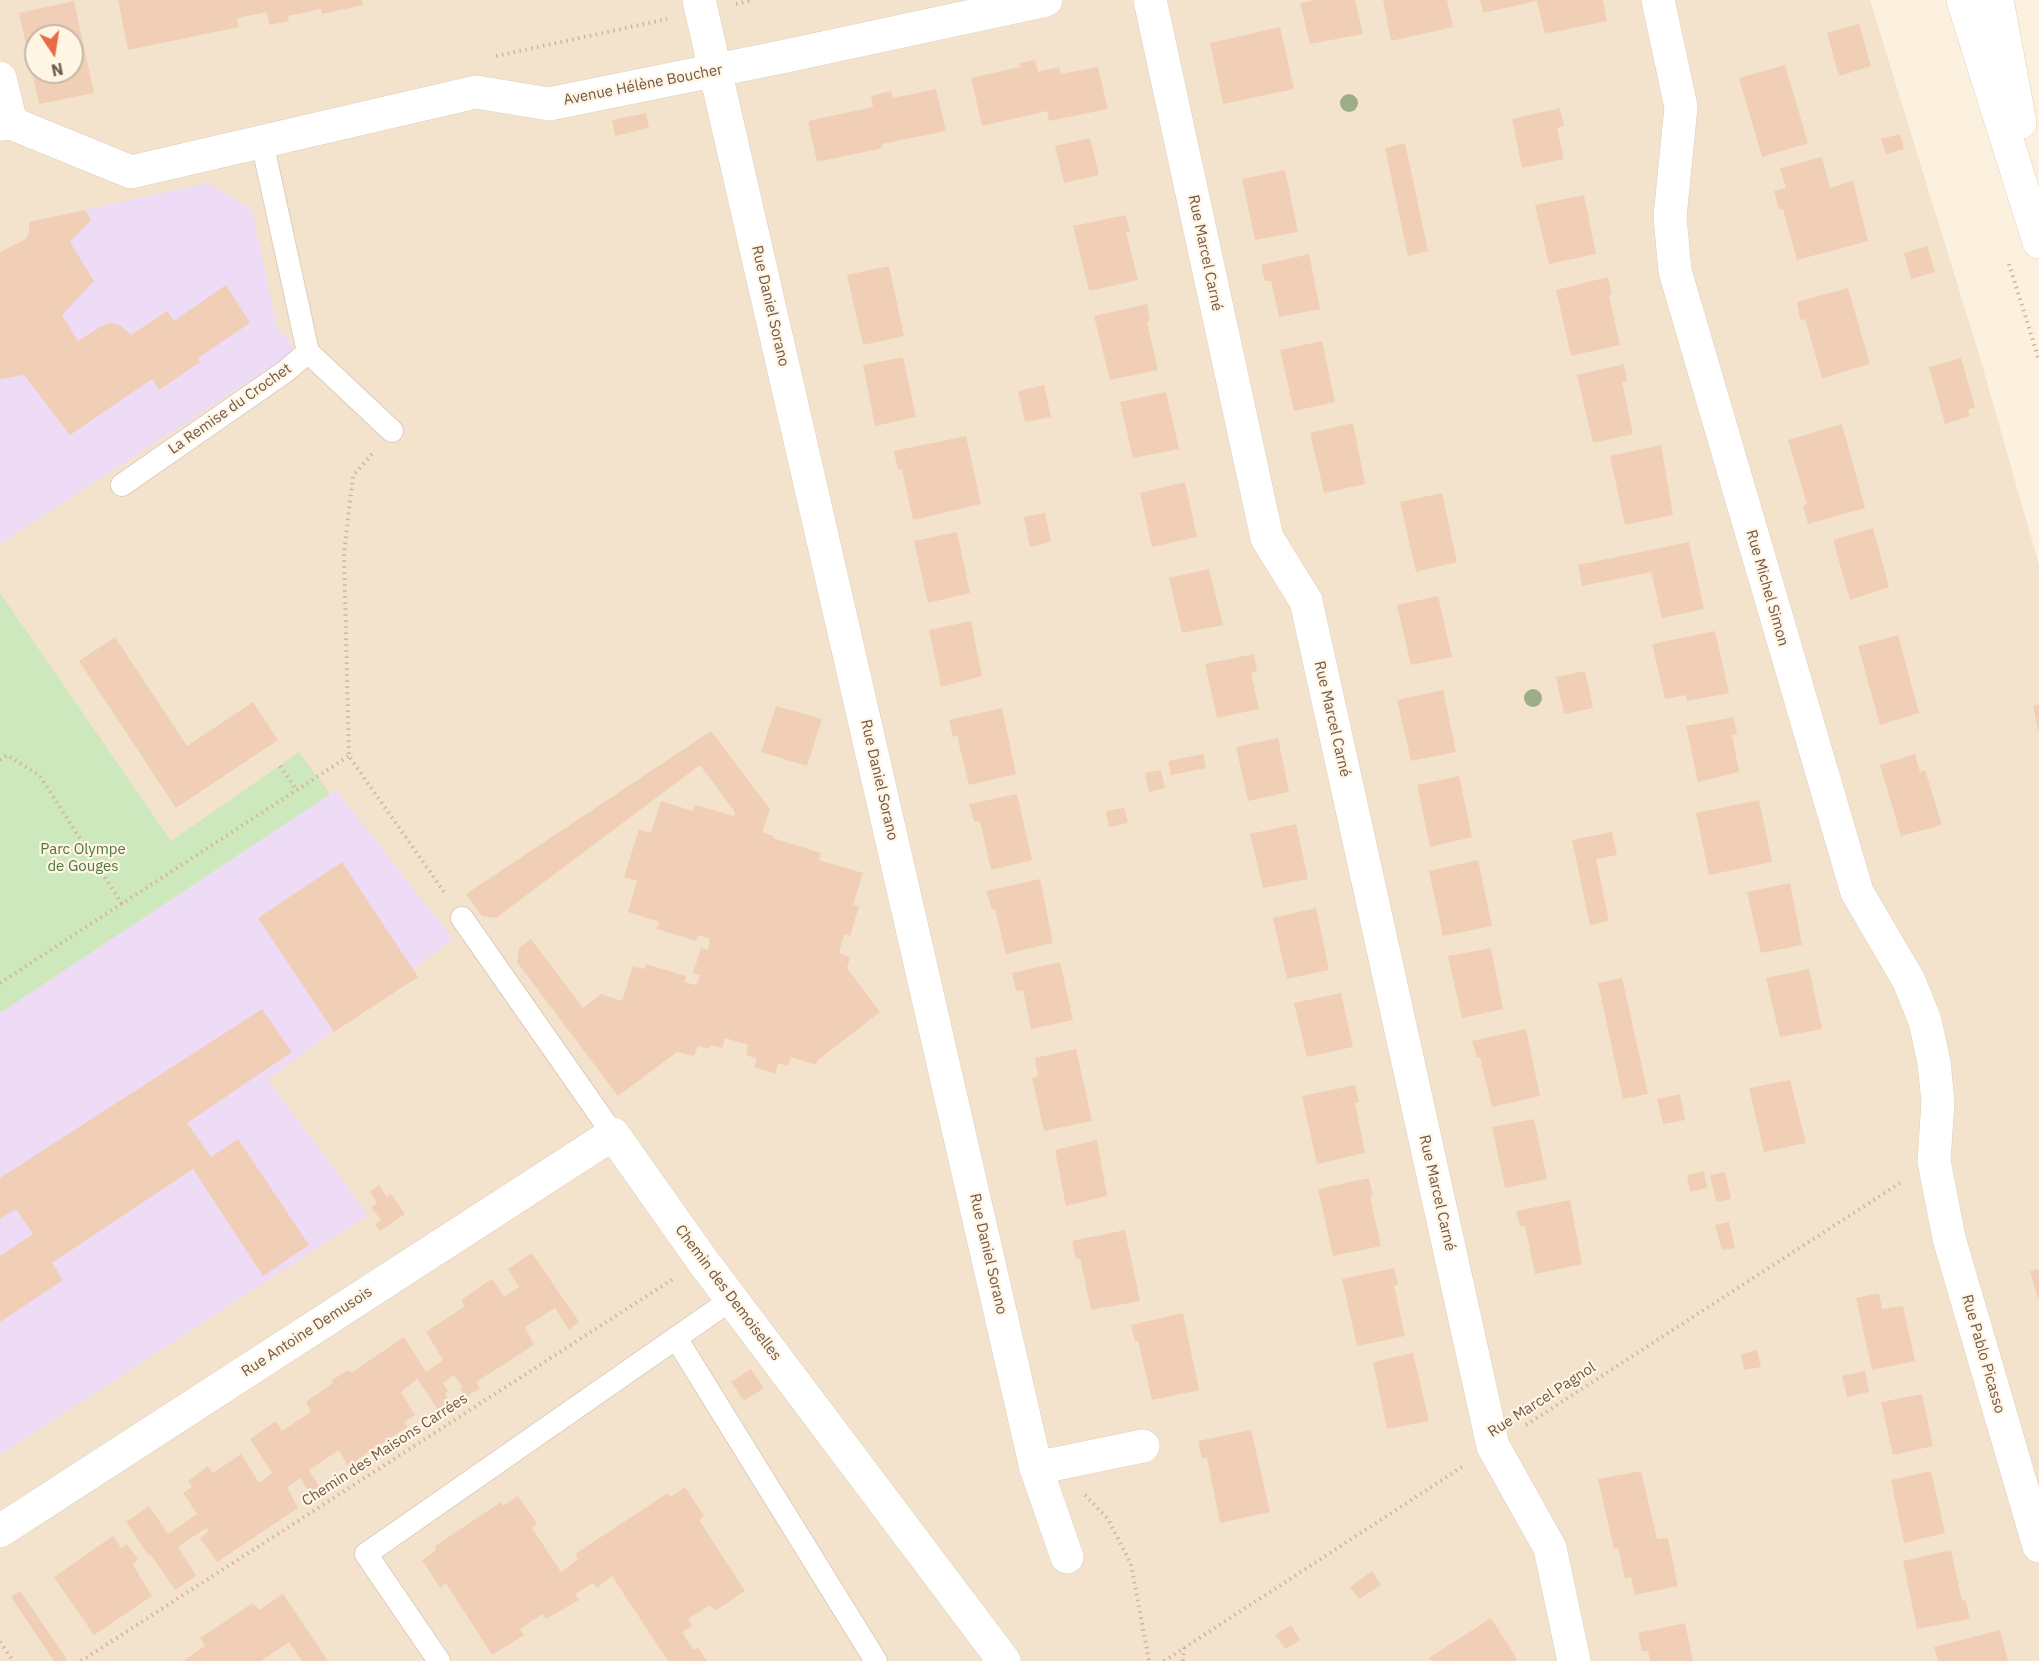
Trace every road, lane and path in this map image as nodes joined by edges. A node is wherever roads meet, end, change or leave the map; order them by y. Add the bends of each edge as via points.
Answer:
1 (699, 0) edge
2 (1046, 0) edge
3 (1150, 0) edge
4 (1658, 0) edge
5 (1963, 0) edge
6 (1997, 0) edge
7 (716, 70) junction
8 (0, 78) edge
9 (5, 123) edge
10 (262, 142) junction
11 (2039, 225) edge
12 (2039, 242) edge
13 (308, 352) junction
14 (392, 431) joint
15 (122, 485) dead end
16 (349, 756) junction
17 (0, 760) edge
18 (280, 766) dead end
19 (296, 789) junction
20 (122, 904) junction
21 (462, 918) joint
22 (0, 983) edge
23 (613, 1134) junction
24 (1934, 1161) junction
25 (702, 1260) junction
26 (732, 1299) junction
27 (676, 1338) junction
28 (1143, 1446) dead end
29 (1493, 1446) junction
30 (1069, 1461) junction
31 (1036, 1468) junction
32 (0, 1531) edge
33 (2039, 1546) edge
34 (1067, 1557) dead end
35 (0, 1642) edge
36 (1184, 1648) junction
37 (13, 1661) edge
38 (81, 1661) edge
39 (439, 1661) edge
40 (876, 1661) edge
41 (1004, 1661) edge
42 (1149, 1661) edge
43 (1164, 1661) edge
44 (1183, 1661) edge
45 (1574, 1661) edge

1 - 7 street, Rue Daniel Sorano
2 - 7 street, Avenue Hélène Boucher
3 - 29 street, Rue Marcel Carné via 1267,538 1306,601
4 - 24 street, Rue Michel Simon via 1681,107 1670,217 1675,271 1857,892 1909,981 1925,1021 1938,1102
5 - 12 street
6 - 11 street
7 - 10 street, Avenue Hélène Boucher via 549,104 476,92
7 - 31 street, Rue Daniel Sorano
8 - 9 street
9 - 10 street, Avenue Hélène Boucher via 131,172
10 - 13 lane
13 - 14 lane
13 - 15 lane, La Remise du Crochet
14 - 16 path via 353,476 344,554
16 - 19 path
16 - 21 path
17 - 20 path via 7,755 40,776
18 - 19 path
19 - 20 path
20 - 22 path
21 - 23 lane, Chemin des Demoiselles
23 - 25 street, Chemin des Demoiselles
23 - 32 street, Rue Antoine Demusois
24 - 29 path, Rue Marcel Pagnol
24 - 33 street, Rue Pablo Picasso via 1949,1238
25 - 26 street, Chemin des Demoiselles
25 - 38 path, Chemin des Maisons Carrées
26 - 27 lane
26 - 41 street, Chemin des Demoiselles
27 - 39 lane via 366,1554
27 - 40 lane
28 - 30 street
29 - 36 path, Rue Marcel Pagnol
29 - 45 street via 1550,1548
30 - 31 street
30 - 42 path via 1074,1482 1108,1519 1131,1564
31 - 34 street, Rue Daniel Sorano
35 - 37 path
36 - 43 path, Rue Marcel Pagnol
36 - 44 path

